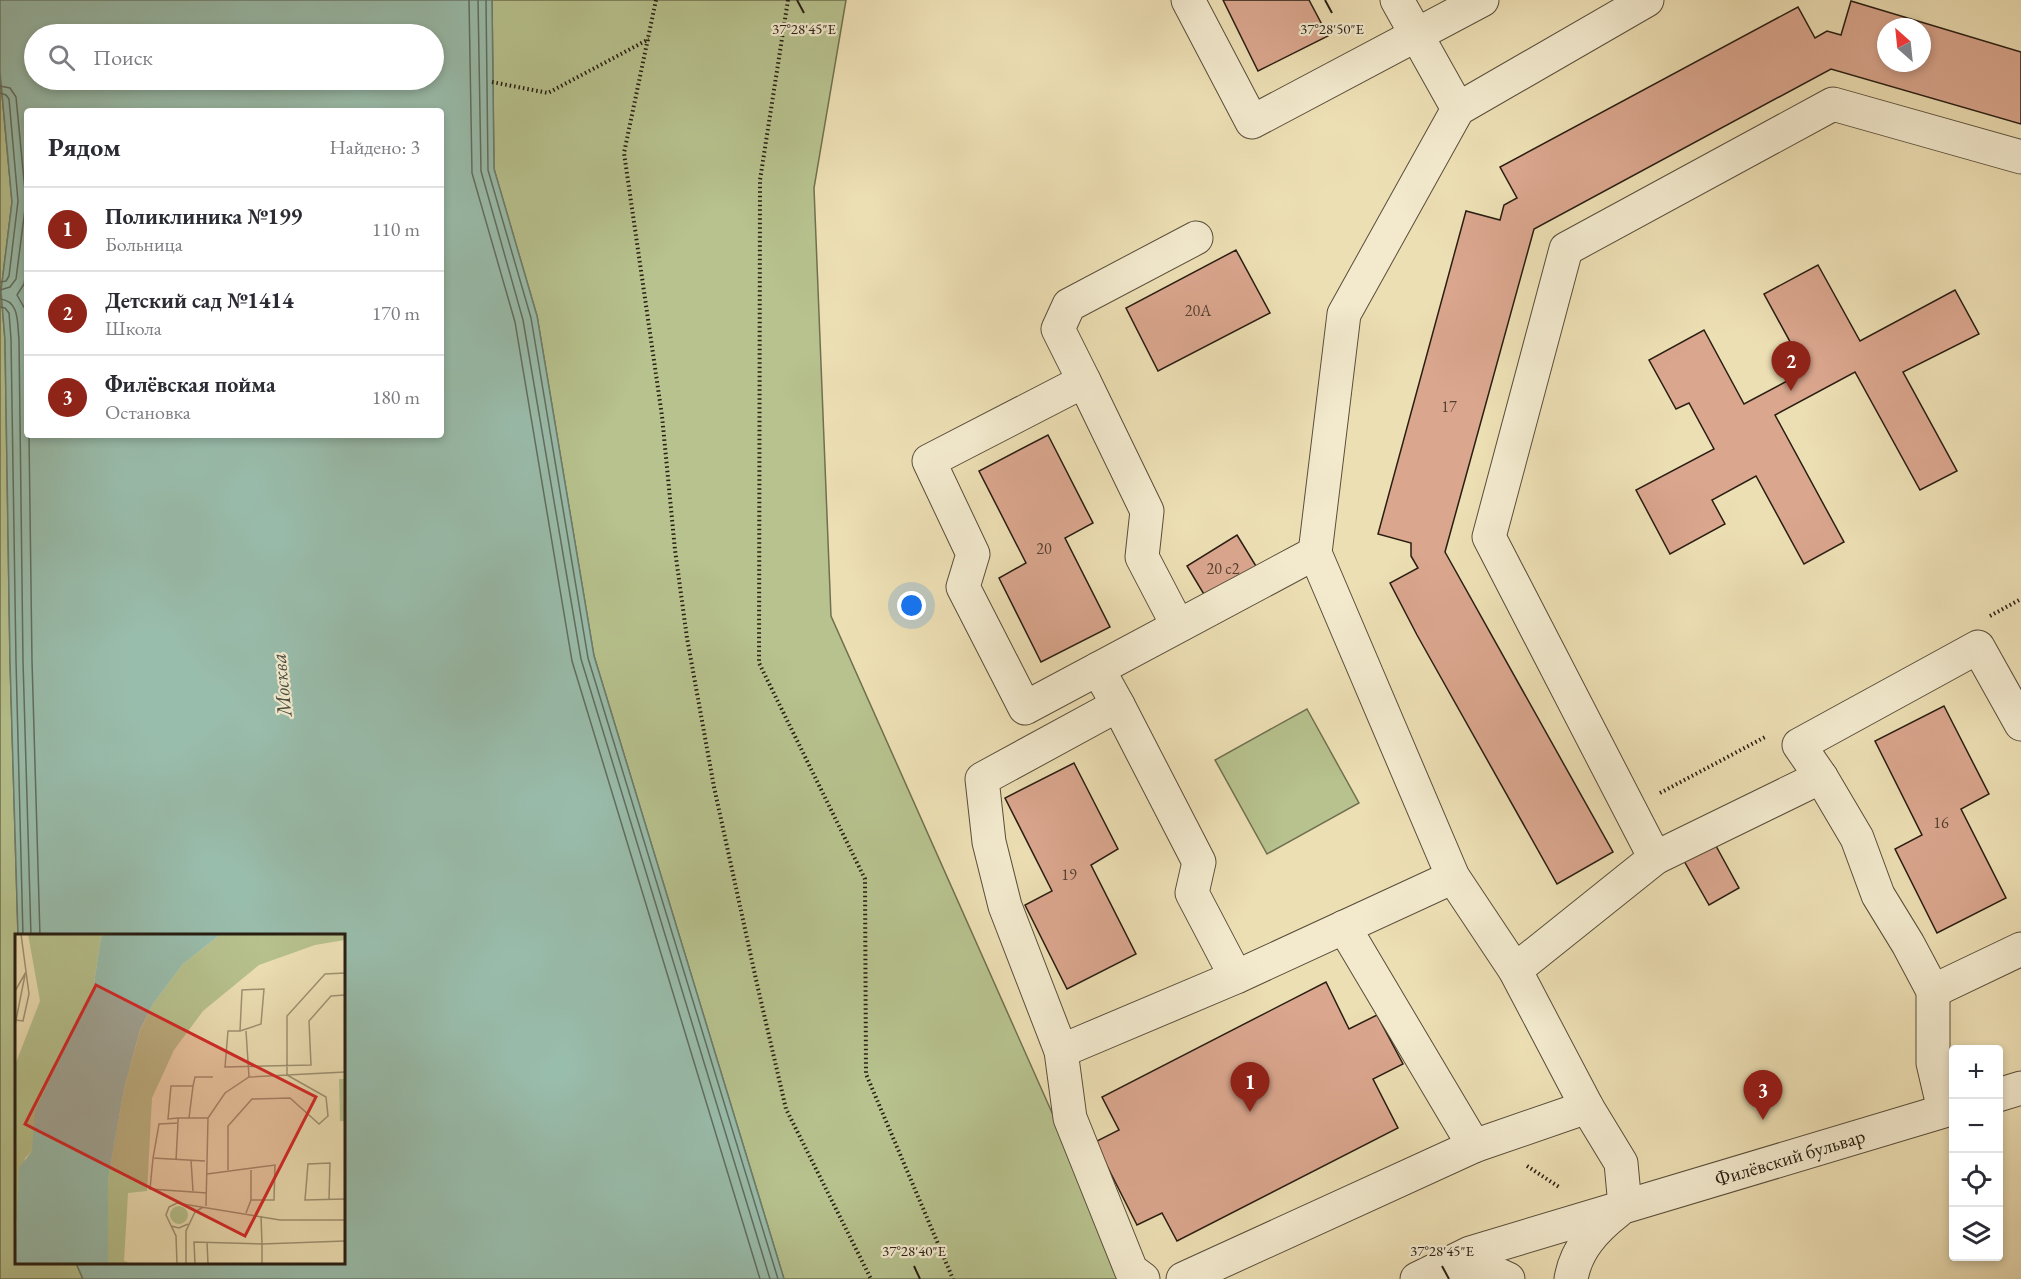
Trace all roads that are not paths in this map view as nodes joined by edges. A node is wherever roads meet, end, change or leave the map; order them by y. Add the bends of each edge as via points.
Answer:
1 (1188, 0) edge
2 (1397, 0) edge
3 (1482, 0) edge
4 (1647, 0) edge
5 (1417, 35) junction
6 (1458, 109) junction
7 (2021, 157) edge
8 (1196, 238) dead end
9 (1084, 381) junction
10 (1315, 554) junction
11 (1178, 626) junction
12 (1098, 669) junction
13 (1118, 705) junction
14 (2021, 724) edge
15 (1821, 777) junction
16 (1656, 858) junction
17 (1453, 877) junction
18 (1344, 927) junction
19 (2021, 949) edge
20 (1515, 970) junction
21 (1236, 977) junction
22 (1933, 992) junction
23 (1061, 1051) junction
24 (2021, 1088) edge
25 (2003, 1093) edge
26 (1587, 1107) junction
27 (1949, 1109) edge
28 (1474, 1146) junction
29 (1625, 1206) junction
30 (1422, 1277) edge
31 (1143, 1279) edge
32 (1183, 1279) edge
33 (1508, 1279) edge
34 (1571, 1279) edge

1 - 5 street via 1252,122
2 - 5 street
3 - 5 street
4 - 6 street
5 - 6 street
6 - 10 street via 1344,314
7 - 16 street via 1833,104 1566,249 1489,537
8 - 9 street via 1069,305 1058,328
9 - 11 street via 1147,511 1142,557
9 - 12 street via 929,461 973,554 963,587 1025,708
10 - 11 street
10 - 17 street
11 - 12 street
12 - 13 street
13 - 21 street via 1199,862 1192,893
13 - 23 street via 982,779 989,842 1005,906
14 - 15 street via 1978,647 1799,745
15 - 16 street
15 - 22 street via 1857,838 1878,895
16 - 20 street
17 - 18 street
17 - 20 street
18 - 21 street
18 - 28 street
19 - 22 street
20 - 26 street
21 - 23 street
22 - 27 street via 1934,1063
23 - 31 street via 1070,1118 1131,1270
24 - 25 street
26 - 28 street
26 - 29 street via 1621,1163
27 - 29 street, Филёвский бульвар
28 - 32 street
29 - 30 street, Филёвский бульвар via 1470,1253
29 - 34 street, Филёвский бульвар via 1589,1237
30 - 33 street, Филёвский бульвар via 1453,1268 1480,1269

